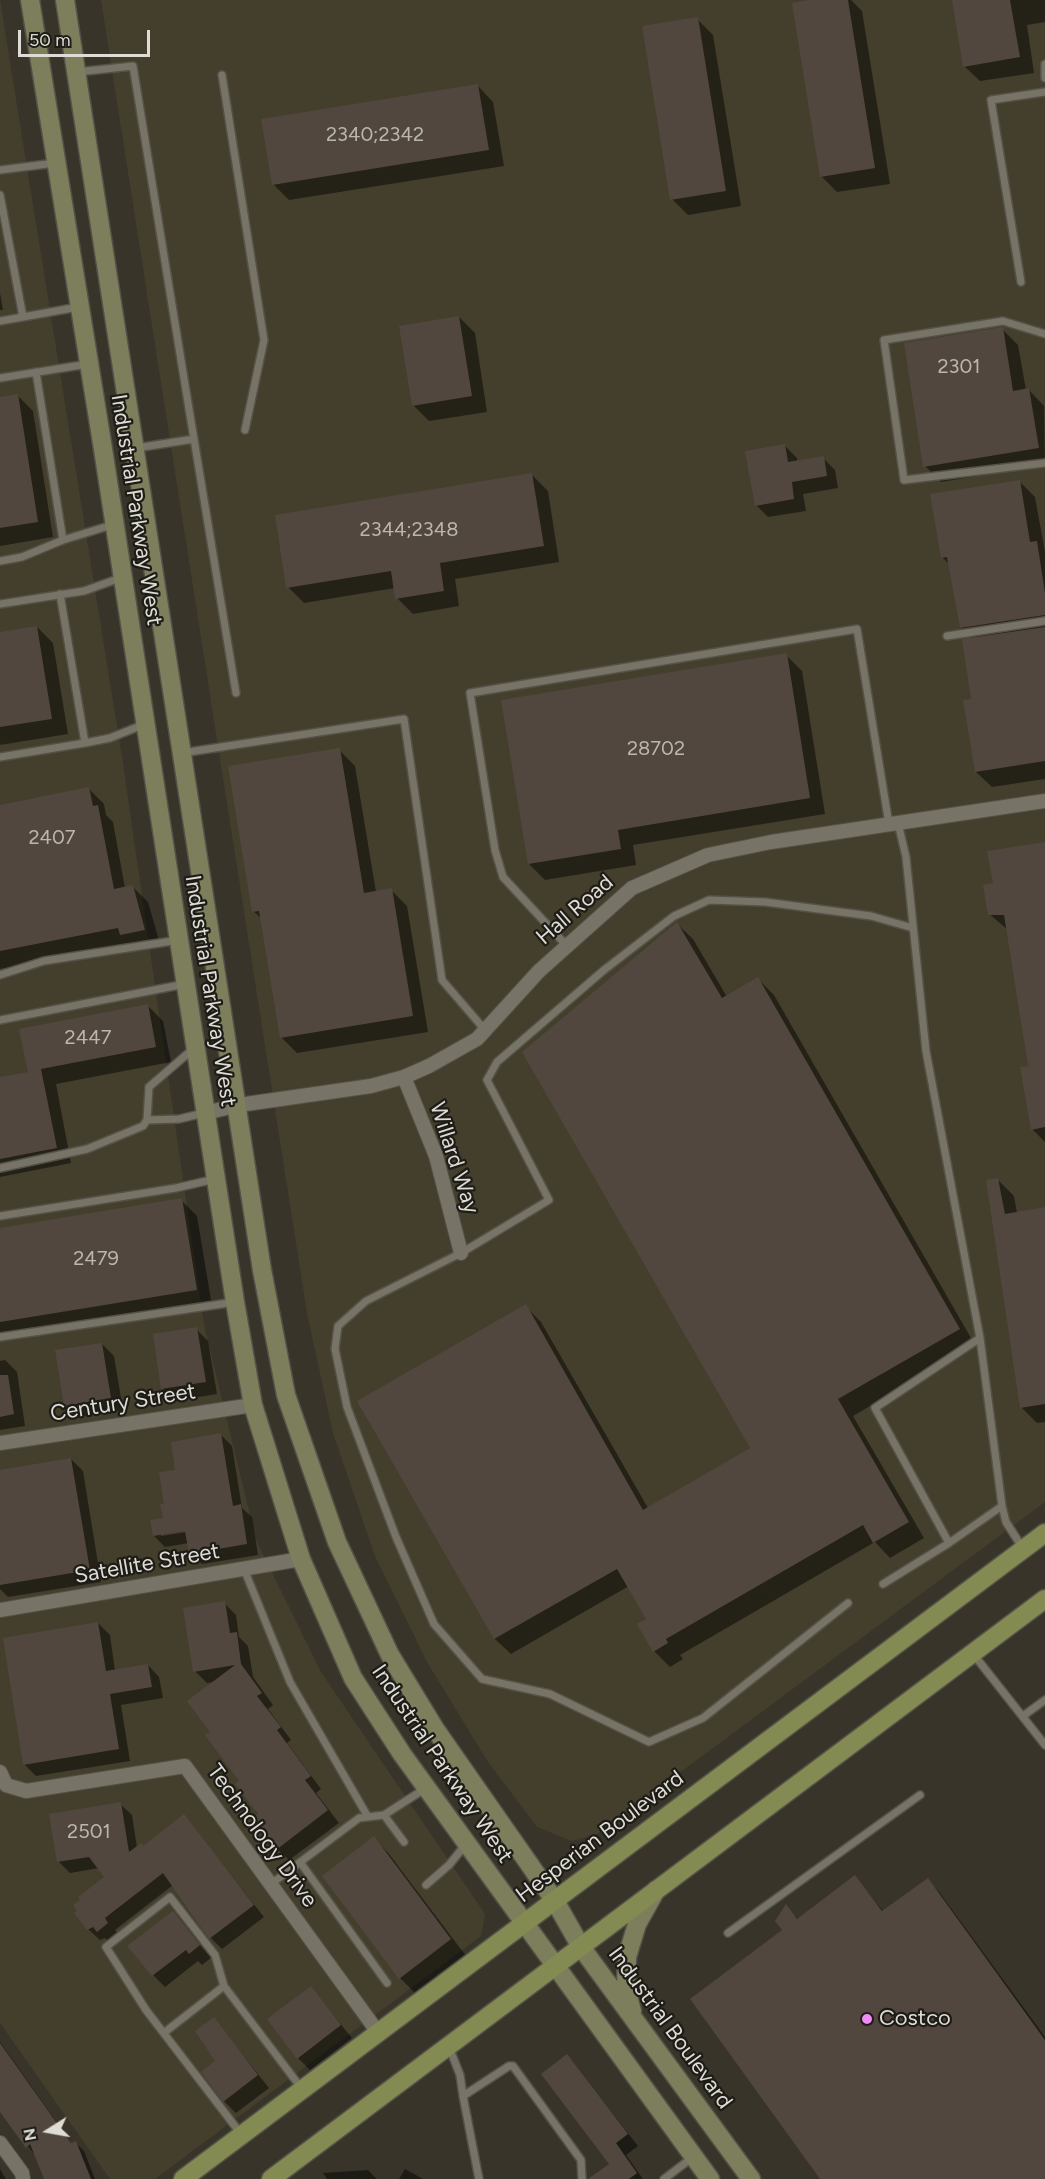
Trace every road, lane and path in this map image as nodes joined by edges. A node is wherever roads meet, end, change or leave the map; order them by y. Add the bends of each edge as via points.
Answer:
1 (30, 0) edge
2 (65, 0) edge
3 (1045, 64) edge
4 (76, 72) junction
5 (222, 75) dead end
6 (1045, 78) edge
7 (1045, 92) edge
8 (57, 162) junction
9 (0, 170) edge
10 (0, 195) edge
11 (1021, 282) dead end
12 (80, 306) junction
13 (23, 317) junction
14 (0, 321) edge
15 (1045, 334) edge
16 (88, 364) junction
17 (36, 372) junction
18 (0, 378) edge
19 (245, 430) dead end
20 (194, 439) junction
21 (133, 446) junction
22 (103, 449) junction
23 (1045, 463) edge
24 (115, 524) junction
25 (63, 540) junction
26 (0, 561) edge
27 (123, 577) junction
28 (60, 594) junction
29 (0, 604) edge
30 (1045, 621) edge
31 (947, 636) dead end
32 (236, 693) dead end
33 (145, 724) junction
34 (85, 743) junction
35 (182, 753) junction
36 (0, 757) edge
37 (1045, 801) edge
38 (893, 824) junction
39 (913, 928) junction
40 (179, 940) junction
41 (566, 945) junction
42 (0, 975) edge
43 (185, 984) junction
44 (0, 1020) edge
45 (485, 1030) junction
46 (195, 1047) junction
47 (404, 1077) junction
48 (238, 1105) junction
49 (205, 1113) junction
50 (147, 1120) junction
51 (0, 1168) edge
52 (215, 1179) junction
53 (0, 1215) edge
54 (461, 1253) junction
55 (235, 1302) junction
56 (0, 1337) edge
57 (980, 1338) junction
58 (253, 1405) junction
59 (0, 1443) edge
60 (1002, 1506) junction
61 (1045, 1533) edge
62 (948, 1543) junction
63 (1023, 1549) junction
64 (301, 1559) junction
65 (244, 1569) junction
66 (883, 1584) dead end
67 (1045, 1599) edge
68 (848, 1603) dead end
69 (0, 1610) edge
70 (973, 1653) junction
71 (1045, 1700) edge
72 (1023, 1716) junction
73 (1045, 1745) edge
74 (0, 1772) edge
75 (426, 1788) junction
76 (920, 1795) dead end
77 (384, 1815) junction
78 (368, 1817) junction
79 (404, 1842) dead end
80 (466, 1844) junction
81 (300, 1862) junction
82 (271, 1884) junction
83 (426, 1885) dead end
84 (657, 1890) junction
85 (555, 1901) junction
86 (523, 1924) junction
87 (728, 1933) dead end
88 (581, 1947) junction
89 (554, 1966) junction
90 (387, 1983) dead end
91 (224, 1986) junction
92 (634, 2019) junction
93 (377, 2031) junction
94 (165, 2032) junction
95 (449, 2046) junction
96 (302, 2089) junction
97 (463, 2096) junction
98 (242, 2135) junction
99 (0, 2143) edge
100 (693, 2156) junction
101 (23, 2179) edge
102 (183, 2179) edge
103 (271, 2179) edge
104 (479, 2179) edge
105 (582, 2179) edge
106 (664, 2179) edge
107 (710, 2179) edge
108 (752, 2179) edge

1 - 8 main road, Industrial Parkway West
2 - 4 main road, Industrial Parkway West
3 - 6 lane
4 - 20 lane via 133,66
4 - 21 main road, Industrial Parkway West
5 - 19 lane via 264,340
7 - 11 lane via 991,100
8 - 9 lane
8 - 12 main road, Industrial Parkway West
10 - 13 lane
12 - 13 lane
12 - 16 main road, Industrial Parkway West
13 - 14 lane
15 - 23 lane via 1002,321 884,340 904,480
16 - 17 lane
16 - 22 main road, Industrial Parkway West
17 - 18 lane
17 - 25 lane
20 - 21 lane
20 - 32 lane
21 - 22 main road
21 - 35 main road, Industrial Parkway West
22 - 24 main road, Industrial Parkway West
24 - 25 lane
24 - 27 main road, Industrial Parkway West
25 - 26 lane via 22,557
27 - 28 lane via 84,591
27 - 33 main road, Industrial Parkway West
28 - 29 lane
28 - 34 lane
30 - 31 lane
33 - 34 lane
33 - 40 main road, Industrial Parkway West
34 - 36 lane
35 - 45 lane via 404,718 442,980
35 - 48 main road, Industrial Parkway West
37 - 38 street, Hall Road
38 - 39 lane via 906,856
38 - 41 street, Hall Road via 708,855 632,888
38 - 41 lane via 857,629 470,693 495,850 503,877
39 - 54 lane via 872,916 765,902 709,900 674,916 497,1062 487,1080 549,1200
39 - 57 lane via 926,1051
40 - 42 lane via 44,961
40 - 43 main road, Industrial Parkway West
41 - 45 street, Hall Road
43 - 44 lane
43 - 46 main road, Industrial Parkway West
45 - 47 street, Hall Road via 477,1039
46 - 49 main road, Industrial Parkway West
46 - 50 lane via 149,1087
47 - 48 street, Hall Road via 371,1086
47 - 54 street, Willard Way via 436,1156
48 - 49 street, Hall Road
48 - 85 main road, Industrial Parkway West via 262,1270 286,1395 337,1542 390,1655 435,1729
49 - 50 lane
49 - 52 main road, Industrial Parkway West
50 - 51 lane via 143,1126 87,1149
52 - 53 lane
52 - 55 main road, Industrial Parkway West
54 - 68 lane via 366,1301 338,1326 335,1349 347,1407 405,1559 434,1624 482,1679 550,1694 649,1742 704,1718
55 - 56 lane
55 - 58 main road, Industrial Parkway West
57 - 60 lane
57 - 62 lane via 874,1408
58 - 59 street, Century Street
58 - 64 main road, Industrial Parkway West
60 - 62 lane
60 - 63 lane via 1006,1522
61 - 63 main road, Hesperian Boulevard
62 - 66 lane
63 - 85 main road, Hesperian Boulevard
64 - 65 street, Satellite Street
64 - 75 main road, Industrial Parkway West via 353,1678
65 - 69 street, Satellite Street
65 - 78 lane via 290,1682
67 - 70 main road
70 - 72 lane
70 - 84 main road
71 - 72 lane
72 - 73 lane
74 - 82 street, Technology Drive via 6,1785 26,1791 185,1766
75 - 77 lane
75 - 80 main road, Industrial Parkway West
76 - 87 lane
77 - 78 lane
77 - 79 lane
78 - 81 lane via 359,1818
80 - 83 lane
80 - 86 main road, Industrial Parkway West
81 - 82 lane
81 - 90 lane
82 - 93 street, Technology Drive
84 - 88 main road
84 - 92 main road via 637,1924 627,1957 626,1989
85 - 86 main road, Hesperian Boulevard
85 - 88 main road, Industrial Boulevard
86 - 89 main road
86 - 93 main road, Hesperian Boulevard
88 - 89 main road
88 - 92 main road, Industrial Boulevard
89 - 95 main road
89 - 100 main road
91 - 94 lane
91 - 94 lane via 215,1955 170,1897 106,1947 146,2010
91 - 96 lane
92 - 108 main road, Industrial Boulevard
93 - 96 main road, Hesperian Boulevard
94 - 98 lane
95 - 97 lane
95 - 103 main road
96 - 98 main road, Hesperian Boulevard
97 - 104 lane
97 - 105 lane via 513,2066 581,2160
98 - 102 main road, Hesperian Boulevard
99 - 101 street
100 - 106 lane
100 - 107 main road

